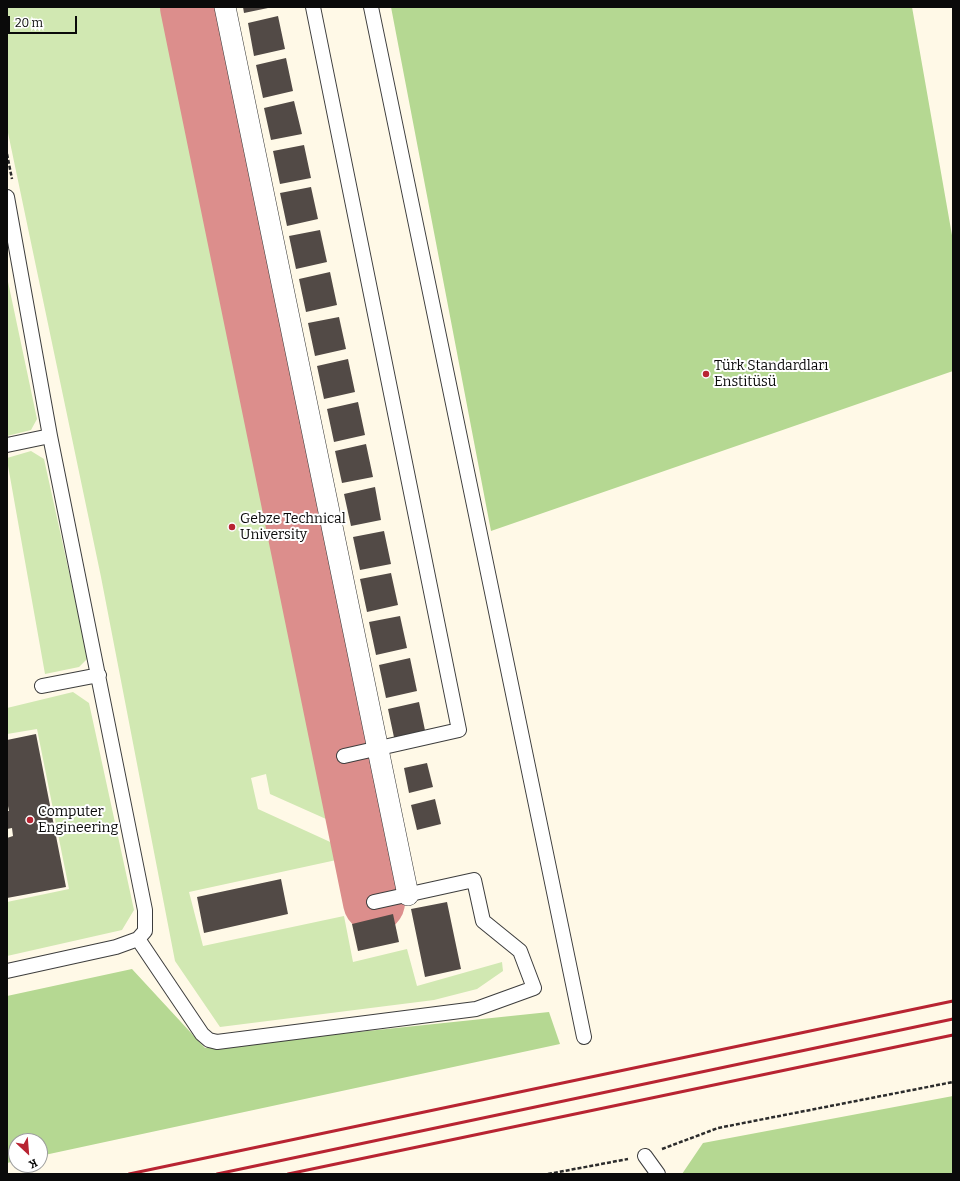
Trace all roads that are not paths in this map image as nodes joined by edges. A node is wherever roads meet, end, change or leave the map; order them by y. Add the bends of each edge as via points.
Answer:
1 (225, 7) edge
2 (313, 7) edge
3 (371, 7) edge
4 (7, 197) edge
5 (50, 436) junction
6 (7, 445) edge
7 (99, 675) junction
8 (42, 686) dead end
9 (378, 748) junction
10 (344, 756) dead end
11 (408, 895) junction
12 (374, 902) dead end
13 (138, 939) junction
14 (7, 970) edge
15 (584, 1037) dead end
16 (645, 1156) road end
17 (658, 1174) edge

1 - 9 street
2 - 9 lane via 459,730
3 - 15 lane
4 - 5 lane
5 - 6 lane
5 - 7 lane
7 - 8 lane
7 - 13 lane via 145,910 145,931
9 - 10 lane
9 - 11 street
11 - 12 lane
11 - 13 lane via 474,880 483,921 520,951 534,988 476,1009 217,1042 202,1034
13 - 14 lane via 116,947
16 - 17 lane

